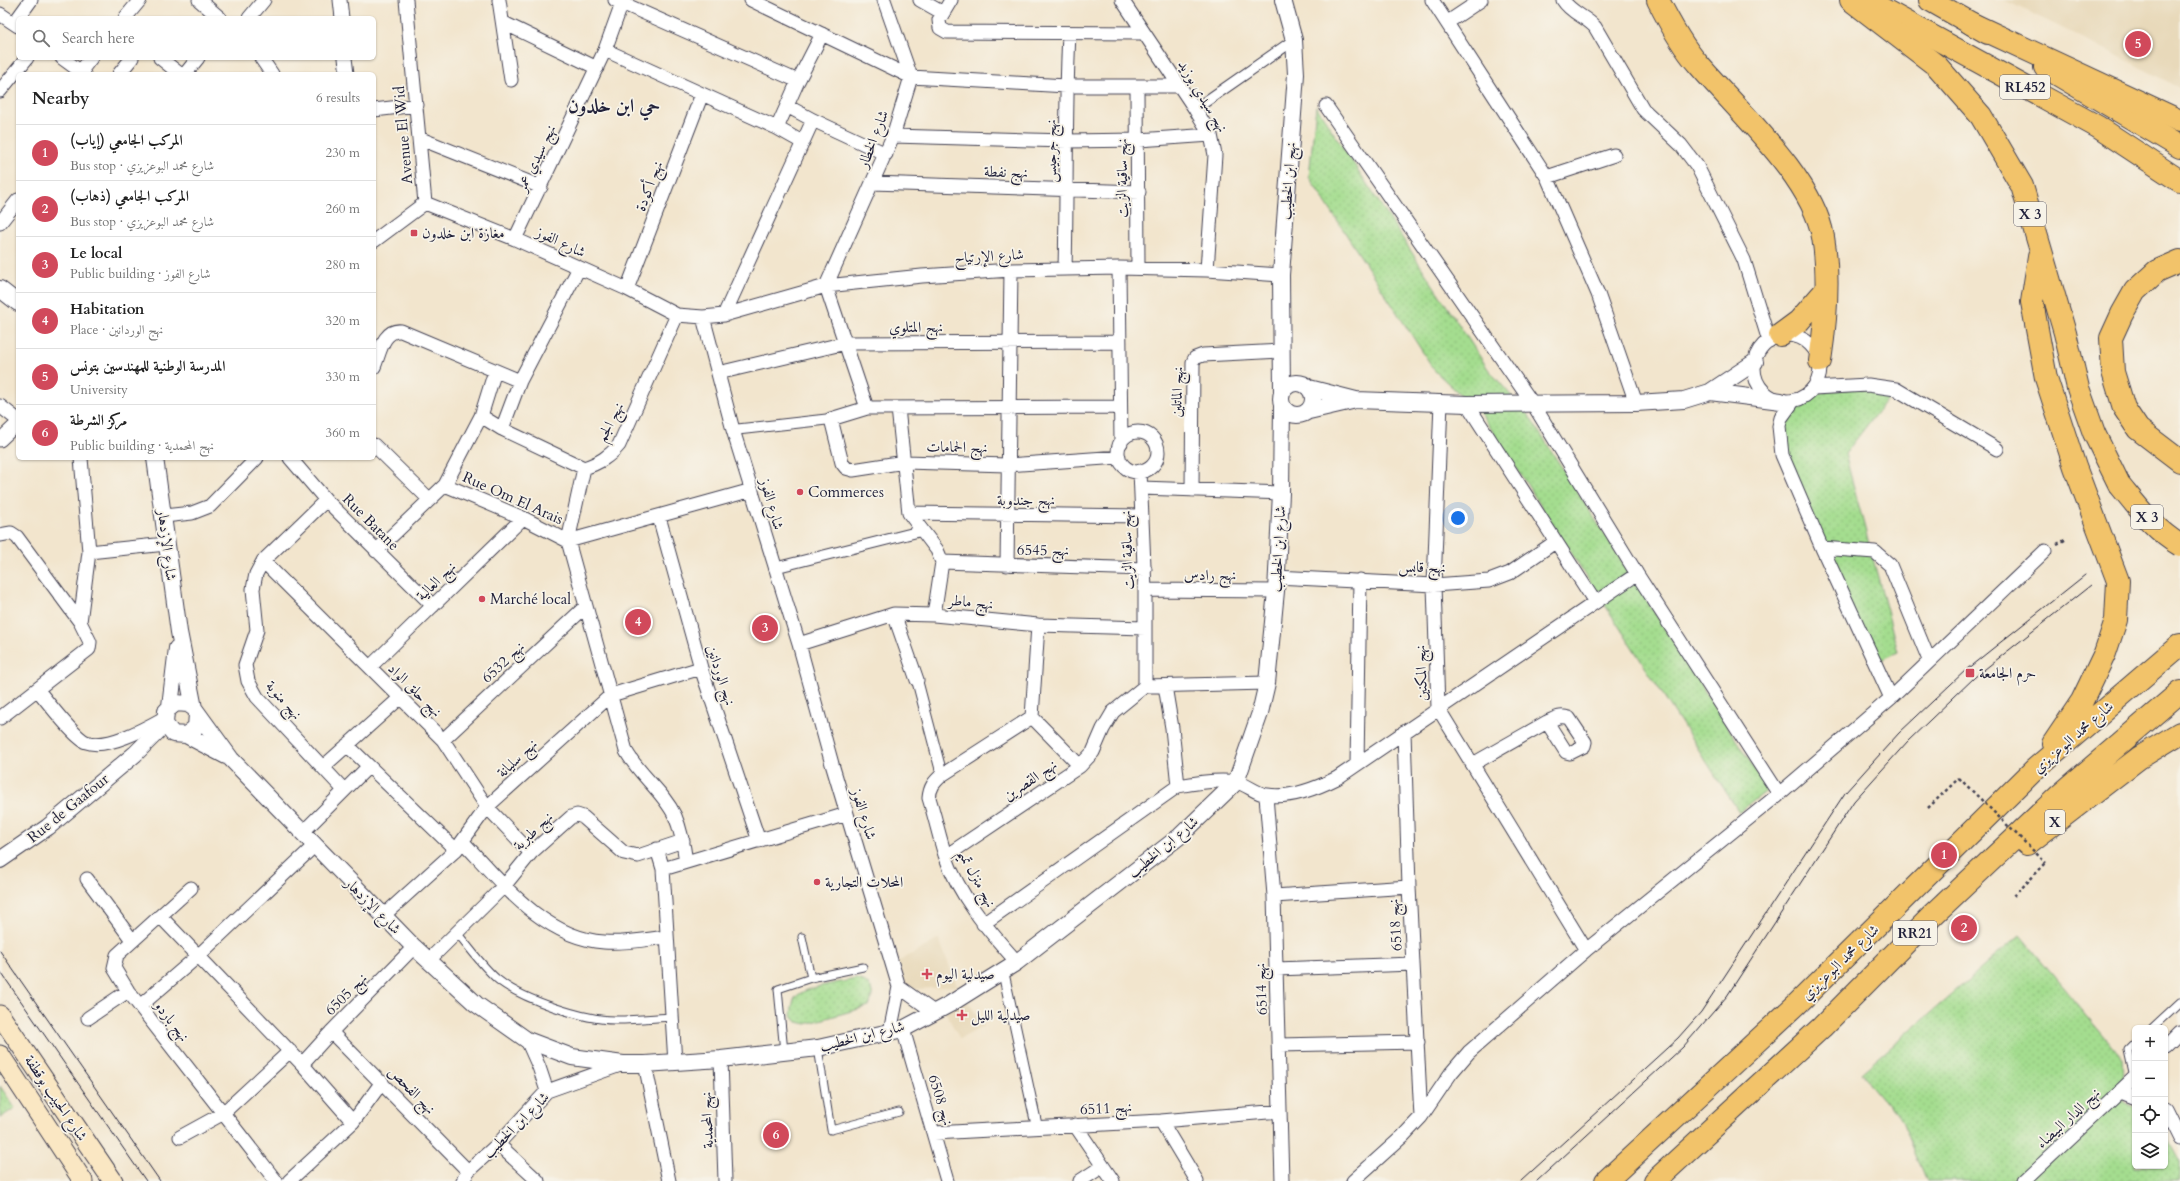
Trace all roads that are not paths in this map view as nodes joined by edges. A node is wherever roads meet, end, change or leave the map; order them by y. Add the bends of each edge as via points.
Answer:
1 (31, 0) edge
2 (140, 0) edge
3 (199, 0) edge
4 (264, 0) edge
5 (340, 0) edge
6 (406, 0) edge
7 (499, 0) edge
8 (751, 0) edge
9 (884, 0) edge
10 (920, 0) edge
11 (951, 0) edge
12 (1122, 0) edge
13 (1283, 0) edge
14 (1432, 0) edge
15 (1480, 0) edge
16 (1563, 0) edge
17 (1658, 0) edge
18 (1851, 0) edge
19 (1866, 0) edge
20 (1930, 0) edge
21 (618, 1) edge
22 (943, 13) junction
23 (0, 14) edge
24 (20, 16) edge
25 (127, 16) edge
26 (218, 16) edge
27 (251, 16) edge
28 (342, 16) edge
29 (16, 21) edge
30 (1448, 22) junction
31 (504, 23) junction
32 (1972, 24) junction
33 (822, 34) junction
34 (1069, 34) junction
35 (1144, 34) junction
36 (1294, 40) junction
37 (605, 50) junction
38 (25, 60) edge
39 (65, 60) edge
40 (90, 60) edge
41 (130, 60) edge
42 (162, 60) edge
43 (196, 60) edge
44 (262, 60) edge
45 (345, 60) edge
46 (597, 68) junction
47 (83, 72) edge
48 (121, 72) edge
49 (178, 72) edge
50 (187, 72) edge
51 (271, 72) edge
52 (346, 72) edge
53 (911, 77) junction
54 (511, 80) dead end
55 (798, 81) junction
56 (1066, 86) junction
57 (1180, 86) junction
58 (1137, 87) junction
59 (0, 91) edge
60 (702, 94) junction
61 (418, 105) junction
62 (787, 106) junction
63 (1326, 106) dead end
64 (1195, 109) junction
65 (376, 110) edge
66 (812, 120) junction
67 (2180, 120) edge
68 (777, 128) junction
69 (1211, 135) junction
70 (893, 136) junction
71 (420, 139) junction
72 (1139, 140) junction
73 (1067, 141) junction
74 (802, 142) junction
75 (2180, 147) edge
76 (886, 154) junction
77 (1614, 155) dead end
78 (1547, 177) junction
79 (2180, 181) edge
80 (873, 183) junction
81 (541, 187) junction
82 (1067, 190) junction
83 (1139, 192) junction
84 (16, 203) edge
85 (425, 203) junction
86 (0, 223) edge
87 (515, 239) junction
88 (376, 240) edge
89 (2040, 252) junction
90 (2180, 261) edge
91 (579, 268) junction
92 (1119, 268) junction
93 (1138, 268) junction
94 (1065, 269) junction
95 (1011, 270) junction
96 (1207, 270) junction
97 (1281, 275) junction
98 (826, 286) junction
99 (627, 289) junction
100 (1826, 290) junction
101 (677, 315) junction
102 (724, 315) junction
103 (703, 317) junction
104 (1775, 338) junction
105 (1008, 342) junction
106 (1119, 342) junction
107 (846, 343) junction
108 (1282, 357) junction
109 (1820, 361) junction
110 (376, 362) edge
111 (1755, 362) junction
112 (495, 371) junction
113 (718, 373) junction
114 (520, 381) junction
115 (1306, 386) junction
116 (1813, 388) junction
117 (1710, 392) junction
118 (1282, 399) junction
119 (1356, 400) junction
120 (1788, 400) junction
121 (1441, 402) junction
122 (1636, 403) junction
123 (1467, 404) junction
124 (1532, 404) junction
125 (0, 406) edge
126 (1119, 407) junction
127 (867, 408) junction
128 (898, 408) junction
129 (1007, 409) junction
130 (1306, 413) junction
131 (481, 416) junction
132 (16, 418) edge
133 (831, 419) junction
134 (16, 426) edge
135 (502, 429) junction
136 (733, 430) junction
137 (0, 440) edge
138 (1121, 443) junction
139 (1282, 445) junction
140 (376, 447) edge
141 (1997, 449) dead end
142 (1119, 457) junction
143 (81, 460) edge
144 (155, 460) edge
145 (255, 460) edge
146 (292, 460) edge
147 (2180, 461) edge
148 (905, 462) junction
149 (1007, 465) junction
150 (584, 468) junction
151 (1140, 471) junction
152 (445, 485) junction
153 (1141, 488) junction
154 (752, 490) junction
155 (1192, 490) junction
156 (1281, 493) junction
157 (429, 499) junction
158 (326, 500) junction
159 (910, 513) junction
160 (164, 516) junction
161 (1007, 516) junction
162 (1142, 516) junction
163 (659, 517) junction
164 (523, 518) junction
165 (922, 531) junction
166 (0, 535) edge
167 (568, 541) junction
168 (1555, 542) junction
169 (166, 544) junction
170 (2180, 545) edge
171 (1822, 548) junction
172 (376, 550) junction
173 (2045, 551) dead end
174 (89, 552) junction
175 (262, 561) junction
176 (942, 562) junction
177 (1006, 566) junction
178 (774, 568) junction
179 (1145, 569) junction
180 (1637, 574) junction
181 (1360, 580) junction
182 (1276, 584) junction
183 (1434, 585) junction
184 (1145, 590) junction
185 (1595, 602) junction
186 (433, 606) junction
187 (585, 607) junction
188 (894, 614) junction
189 (934, 614) junction
190 (80, 622) junction
191 (1038, 625) junction
192 (1145, 628) junction
193 (179, 632) junction
194 (799, 644) junction
195 (2180, 645) edge
196 (1929, 660) junction
197 (370, 666) junction
198 (701, 668) junction
199 (917, 680) joint
200 (1267, 683) junction
201 (1145, 686) junction
202 (1165, 686) junction
203 (37, 689) junction
204 (2180, 692) edge
205 (611, 695) junction
206 (401, 697) junction
207 (1891, 698) junction
208 (1438, 708) junction
209 (195, 711) junction
210 (166, 716) junction
211 (1032, 717) junction
212 (0, 718) edge
213 (1546, 722) dead end
214 (1404, 732) junction
215 (2180, 733) edge
216 (183, 735) junction
217 (442, 740) junction
218 (347, 745) junction
219 (135, 754) junction
220 (231, 759) junction
221 (1357, 764) junction
222 (1473, 764) junction
223 (369, 766) junction
224 (1080, 766) junction
225 (323, 767) junction
226 (2035, 769) junction
227 (942, 775) junction
228 (1236, 782) junction
229 (1178, 786) junction
230 (344, 790) junction
231 (1779, 794) junction
232 (1266, 796) junction
233 (487, 807) junction
234 (847, 814) junction
235 (302, 833) junction
236 (683, 841) junction
237 (759, 841) junction
238 (314, 846) junction
239 (460, 846) junction
240 (657, 849) junction
241 (531, 852) junction
242 (946, 856) junction
243 (0, 860) edge
244 (686, 862) junction
245 (663, 869) junction
246 (87, 879) dead end
247 (504, 885) junction
248 (1409, 887) junction
249 (191, 888) dead end
250 (1274, 896) junction
251 (1934, 915) junction
252 (160, 916) junction
253 (383, 916) junction
254 (983, 924) junction
255 (457, 933) junction
256 (667, 937) junction
257 (802, 937) dead end
258 (132, 940) junction
259 (414, 947) junction
260 (1586, 950) junction
261 (198, 956) junction
262 (428, 961) junction
263 (1017, 962) junction
264 (1414, 964) junction
265 (863, 967) dead end
266 (1276, 969) junction
267 (1003, 971) junction
268 (811, 978) junction
269 (899, 987) junction
270 (128, 991) junction
271 (2180, 1002) edge
272 (140, 1006) junction
273 (934, 1012) junction
274 (0, 1015) edge
275 (673, 1017) junction
276 (88, 1018) dead end
277 (2155, 1025) edge
278 (896, 1030) junction
279 (331, 1032) junction
280 (2180, 1033) edge
281 (527, 1040) junction
282 (1418, 1042) junction
283 (1279, 1045) junction
284 (2168, 1045) edge
285 (2132, 1047) edge
286 (818, 1048) junction
287 (290, 1051) junction
288 (784, 1052) junction
289 (0, 1056) edge
290 (572, 1057) joint
291 (721, 1059) junction
292 (675, 1063) junction
293 (302, 1064) junction
294 (623, 1064) junction
295 (645, 1064) junction
296 (2132, 1066) edge
297 (2132, 1081) edge
298 (382, 1082) junction
299 (547, 1091) junction
300 (2120, 1092) junction
301 (2132, 1097) edge
302 (1279, 1111) junction
303 (2168, 1111) edge
304 (899, 1112) dead end
305 (2180, 1113) edge
306 (222, 1114) junction
307 (2168, 1116) edge
308 (1421, 1117) junction
309 (1161, 1121) junction
310 (353, 1122) junction
311 (1075, 1125) junction
312 (1037, 1127) junction
313 (934, 1133) junction
314 (180, 1137) dead end
315 (2180, 1138) edge
316 (498, 1144) junction
317 (1103, 1166) junction
318 (466, 1176) edge
319 (83, 1181) edge
320 (113, 1181) edge
321 (276, 1181) edge
322 (289, 1181) edge
323 (538, 1181) edge
324 (669, 1181) edge
325 (726, 1181) edge
326 (947, 1181) edge
327 (1080, 1181) edge
328 (1113, 1181) edge
329 (1197, 1181) edge
330 (1282, 1181) edge
331 (1353, 1181) edge
332 (1606, 1181) edge
333 (1655, 1181) edge
334 (2024, 1181) edge

1 - 24 street
2 - 25 street
3 - 26 street
4 - 27 street
5 - 28 street
6 - 61 street, Avenue El Wid
7 - 31 street
8 - 33 street
9 - 53 street
10 - 22 street
11 - 22 street
12 - 35 street, نهج سيدي بوزيد
13 - 36 street, نهج ابن الخطيب
14 - 30 street
15 - 30 street
16 - 104 street via 1570,10 1587,19 1595,27 1643,109 1681,145 1697,166 1744,260
17 - 100 highway via 1697,63 1788,166 1812,204 1823,236
18 - 89 highway, X 3 via 1937,66 1981,116 2022,186
19 - 79 highway, RL452 via 2098,127
20 - 32 highway, RL452
21 - 37 street, نهج سيدي عمر
21 - 55 street
22 - 34 street via 939,24 943,31 947,32
23 - 29 street
30 - 78 street
31 - 46 street
31 - 54 street
32 - 67 highway
32 - 75 highway, RL452
33 - 53 street
33 - 55 street
34 - 35 street
34 - 56 street, نهج جرجيس
35 - 57 street, نهج سيدي بوزيد
36 - 64 street
36 - 97 street, نهج ابن الخطيب via 1296,74
37 - 46 street, نهج سيدي عمر
37 - 60 street
38 - 59 street
39 - 47 street
40 - 47 street
41 - 48 street
42 - 49 street
43 - 50 street
44 - 51 street
45 - 52 street
46 - 81 street, نهج سيدي عمر
53 - 56 street
53 - 70 street, شارع الخطار
55 - 62 street
56 - 58 street
56 - 73 street, نهج جرجيس
57 - 58 street
57 - 64 street, نهج سيدي بوزيد
58 - 72 street, نهج ساقية الزيت
60 - 68 street
60 - 99 street, نهج أكودة
61 - 65 street
61 - 71 street, Avenue El Wid
62 - 66 street
62 - 68 street
63 - 124 street
64 - 69 street, نهج سيدي بوزيد
66 - 74 street
66 - 76 street
68 - 74 street
69 - 72 street
69 - 96 street, نهج سيدي بوزيد via 1215,155
70 - 73 street
70 - 76 street, شارع الخطار
71 - 81 street
71 - 85 street, Avenue El Wid
72 - 73 street
72 - 83 street, نهج ساقية الزيت
73 - 82 street, نهج جرجيس
74 - 102 street
76 - 80 street, شارع الخطار
77 - 78 street
78 - 122 street via 1598,294
80 - 82 street, نهج نفطة
80 - 98 street, شارع الخطار
81 - 87 street, نهج سيدي عمر
82 - 83 street, نهج نفطة
82 - 94 street, نهج جرجيس
83 - 93 street, نهج ساقية الزيت
84 - 86 street
85 - 87 street, شارع الفوز
85 - 88 street, Avenue El Wid
87 - 91 street, شارع الفوز
89 - 170 highway, X 3, bridge via 2078,388 2094,433 2119,484 2145,516
89 - 226 highway via 2032,302 2046,378 2075,467 2118,581 2116,620 2105,653 2082,701
90 - 147 highway via 2157,271 2135,291 2112,338 2113,372 2124,408 2138,429
91 - 99 street, شارع الفوز
91 - 114 street
92 - 93 street, شارع الإرتياح
92 - 94 street, شارع الإرتياح
92 - 106 street
93 - 96 street, شارع الإرتياح
94 - 95 street, شارع الإرتياح
95 - 98 street, شارع الإرتياح
95 - 105 street
96 - 97 street, شارع الإرتياح
97 - 108 street, نهج ابن الخطيب
98 - 102 street, شارع الإرتياح
98 - 107 street
99 - 101 street, شارع الفوز
100 - 104 highway via 1799,321
100 - 109 highway
101 - 103 street, شارع الفوز
101 - 150 street, نهج الجم via 619,444 612,454 598,464
102 - 103 street, شارع الإرتياح
103 - 113 street, شارع الفوز
104 - 109 street via 1794,335 1806,340 1815,349
104 - 111 street via 1760,350
105 - 106 street, نهج المتلوي
105 - 107 street, نهج المتلوي
105 - 129 street
106 - 126 street
107 - 113 street, نهج المتلوي
107 - 127 street
108 - 115 street
108 - 118 street, نهج ابن الخطيب
108 - 155 street, نهج الماتلين via 1203,355 1195,358
109 - 116 street via 1820,374
110 - 112 street via 387,335 401,331
111 - 117 street
111 - 120 street via 1755,375 1760,387 1769,396
112 - 114 street
112 - 131 street
113 - 136 street, شارع الفوز
114 - 135 street
115 - 118 street via 1291,384
115 - 119 street
115 - 130 street via 1314,400
116 - 120 street via 1806,395
116 - 141 street via 1868,385 1896,389
117 - 120 street
117 - 122 street via 1684,400
118 - 130 street via 1291,414
118 - 139 street, نهج ابن الخطيب
119 - 121 street
119 - 130 street
120 - 171 street via 1781,418 1779,442 1782,455
121 - 123 street
121 - 183 street, نهج المكنين
122 - 124 street
123 - 124 street
123 - 168 street
124 - 180 street
125 - 132 street
126 - 129 street
126 - 138 street
127 - 128 street
127 - 133 street
128 - 129 street
128 - 148 street
129 - 149 street
130 - 139 street
131 - 135 street
131 - 152 street
133 - 136 street
133 - 148 street, نهج الحمامات via 842,463 846,468 853,470
134 - 137 street
135 - 150 street
136 - 154 street, شارع الفوز
138 - 142 street
138 - 151 street via 1137,432 1150,436 1155,441 1158,447 1156,460 1147,470
139 - 156 street, شارع ابن الخطيب
140 - 157 street
142 - 149 street, نهج الحمامات
142 - 151 street via 1129,469
143 - 174 street
144 - 160 street, شارع الإزدهار
145 - 160 street via 210,506 192,513
146 - 158 street, Rue Batane
148 - 149 street, نهج الحمامات
148 - 159 street
149 - 161 street
150 - 167 street
151 - 153 street, نهج ساقية الزيت
152 - 157 street, Rue Om El Arais
152 - 164 street, Rue Om El Arais
153 - 155 street
153 - 162 street, نهج ساقية الزيت
154 - 163 street, Rue Om El Arais
154 - 178 street, شارع الفوز
155 - 156 street
156 - 182 street, شارع ابن الخطيب
157 - 172 street, Rue Om El Arais
158 - 172 street, Rue Batane
158 - 175 street, نهج منوبة
159 - 161 street, نهج جندوبة
159 - 165 street
160 - 169 street, شارع الإزدهار
161 - 162 street, نهج جندوبة
161 - 177 street
162 - 179 street, نهج ساقية الزيت
163 - 167 street, Rue Om El Arais
163 - 198 street, نهج الوردانين
164 - 167 street, Rue Om El Arais
164 - 186 street, نهج العالية
165 - 176 street via 938,550
165 - 178 street
166 - 190 street via 11,533 17,538
167 - 187 street
168 - 183 street, نهج قابس via 1496,580
168 - 185 street
169 - 174 street
169 - 193 street, شارع الإزدهار
171 - 196 street via 1875,552 1886,560
171 - 207 street
172 - 186 street, Rue Batane
173 - 196 street
174 - 190 street
175 - 197 street, نهج حلق الواد
175 - 225 street, نهج منوبة via 253,589 257,626 245,665 248,680 257,697
176 - 177 street, نهج 6545
176 - 189 street
177 - 179 street, نهج 6545
178 - 194 street, شارع الفوز
179 - 184 street, نهج ساقية الزيت
180 - 185 street
180 - 231 street
181 - 182 street, نهج قابس
181 - 183 street, نهج قابس
181 - 221 street
182 - 184 street, نهج رادس
182 - 200 street, شارع ابن الخطيب
183 - 208 street, نهج المكنين
184 - 192 street, نهج ساقية الزيت
185 - 208 street
186 - 197 street, نهج العالية
187 - 205 street
187 - 217 street, نهج 6532
188 - 189 street, نهج ماطر
188 - 194 street, نهج ماطر
188 - 199 street
189 - 191 street, نهج ماطر
190 - 203 street via 90,642 88,650
191 - 192 street, نهج ماطر
191 - 211 street
192 - 201 street
193 - 209 street
193 - 210 street
194 - 234 street, شارع الفوز
195 - 226 highway, شارع محمد البوعزيزي / RR21
196 - 207 street
197 - 206 street, نهج حلق الواد
198 - 205 street, نهج سليانة
198 - 237 street, نهج الوردانين
199 - 227 street
200 - 202 street
200 - 228 street, شارع ابن الخطيب via 1260,713
201 - 202 street
201 - 224 street, نهج القصرين via 1113,712 1093,752
202 - 229 street
203 - 210 street via 86,742 104,742 131,736
203 - 212 street
204 - 251 highway, RR21 via 2060,795
205 - 233 street, نهج سليانة
205 - 236 street via 626,751 631,761 675,816
206 - 217 street, نهج حلق الواد
206 - 218 street
207 - 231 street
208 - 214 street
208 - 222 street, نهج المكنين
209 - 210 street via 182,702
209 - 216 street via 196,726
209 - 220 street
210 - 216 street via 173,734
210 - 219 street
211 - 224 street
211 - 227 street
213 - 222 street
214 - 221 street
214 - 248 street, نهج 6518
215 - 251 highway, X via 2139,758
216 - 219 street
216 - 220 street
217 - 233 street, نهج حلق الواد
218 - 223 street
218 - 225 street
219 - 243 street, Rue de Gaafour via 48,827
220 - 235 street, شارع الإزدهار
221 - 232 street via 1325,784 1288,794
222 - 260 street, نهج المكنين
223 - 230 street
223 - 239 street
224 - 242 street, نهج القصرين
225 - 230 street, نهج منوبة
226 - 332 highway, شارع محمد البوعزيزي / RR21 via 1796,1005
227 - 242 street, نهج منزل تميم via 933,782 929,798
228 - 229 street via 1200,782
228 - 232 street
228 - 263 street, شارع ابن الخطيب via 1180,836
229 - 254 street
230 - 235 street
231 - 260 street
232 - 250 street, نهج 6514
233 - 239 street, نهج سليانة
233 - 241 street, نهج حلق الواد
234 - 237 street
234 - 269 street, شارع الفوز
235 - 238 street, شارع الإزدهار
236 - 240 street, نهج طبربة
236 - 244 street
237 - 244 street
238 - 253 street, شارع الإزدهار
238 - 261 street
239 - 247 street
239 - 253 street, نهج سليانة
240 - 241 street, نهج طبربة via 638,856 624,853 583,817 577,815 571,817
240 - 245 street
241 - 247 street, نهج طبربة
242 - 254 street, نهج منزل تميم
244 - 245 street
245 - 256 street
246 - 258 street
247 - 255 street, نهج طبربة
247 - 256 street via 548,924 575,936 604,942
248 - 250 street
248 - 264 street, نهج 6518
249 - 252 street, نهج باردو
250 - 266 street, نهج 6514
251 - 333 highway, RR21 via 1822,1027
252 - 258 street, نهج باردو
252 - 261 street
253 - 259 street, شارع الإزدهار
254 - 263 street, نهج منزل تميم
255 - 262 street, نهج طبربة
255 - 275 lane via 498,980 532,999 601,1019
256 - 275 street
257 - 268 lane
258 - 270 street, نهج باردو via 117,955 114,962 114,968
259 - 262 street, شارع الإزدهار
259 - 279 street, نهج 6505
260 - 308 street via 1469,1052 1451,1073
261 - 272 street
261 - 287 street
262 - 281 street, شارع الإزدهار via 476,1004
263 - 267 street, شارع ابن الخطيب
264 - 266 street
264 - 282 street, نهج 6518
265 - 268 lane
266 - 283 street, نهج 6514
267 - 273 street, شارع ابن الخطيب
267 - 312 street
268 - 288 lane via 778,988
269 - 273 street
269 - 278 street, شارع الفوز
270 - 272 street, نهج باردو
270 - 276 street
271 - 277 lane
272 - 306 street, نهج باردو
273 - 278 street, شارع ابن الخطيب
274 - 320 main road, شارع الحبيب بوقطفة
275 - 292 street
278 - 286 street, شارع ابن الخطيب
278 - 313 street, نهج 6508
279 - 293 street, نهج 6505
279 - 298 street, نهج الفحص
280 - 284 street
281 - 290 street, شارع الإزدهار
281 - 299 street, شارع الإزدهار via 540,1067
282 - 283 street
282 - 308 street, نهج 6518
283 - 302 street, نهج 6514
285 - 296 lane, نهج الدار البيضاء via 2128,1050
286 - 288 street, شارع ابن الخطيب
286 - 304 lane via 831,1130
287 - 293 street
287 - 306 street
288 - 291 street, شارع ابن الخطيب
289 - 319 main road, شارع الحبيب بوقطفة
290 - 294 street, شارع ابن الخطيب
291 - 292 street, شارع ابن الخطيب
291 - 325 street, نهج المحمدية
292 - 295 street, شارع ابن الخطيب
293 - 310 street
294 - 295 street, شارع ابن الخطيب
294 - 299 street, شارع ابن الخطيب
295 - 324 street
297 - 300 street, نهج الدار البيضاء
298 - 310 street
298 - 318 street, نهج الفحص
299 - 316 street, شارع ابن الخطيب
300 - 301 street
300 - 334 street, نهج الدار البيضاء
302 - 309 street, نهج 6511
302 - 330 street, نهج 6514
303 - 305 street
306 - 314 street
306 - 321 street, نهج باردو
307 - 315 street
308 - 331 street
309 - 311 street, نهج 6511
309 - 329 street
310 - 322 street
311 - 312 street, نهج 6511
311 - 317 street
312 - 313 street, نهج 6511
313 - 326 street, نهج 6508
316 - 318 street, شارع ابن الخطيب
316 - 323 street
317 - 327 street
317 - 328 street

